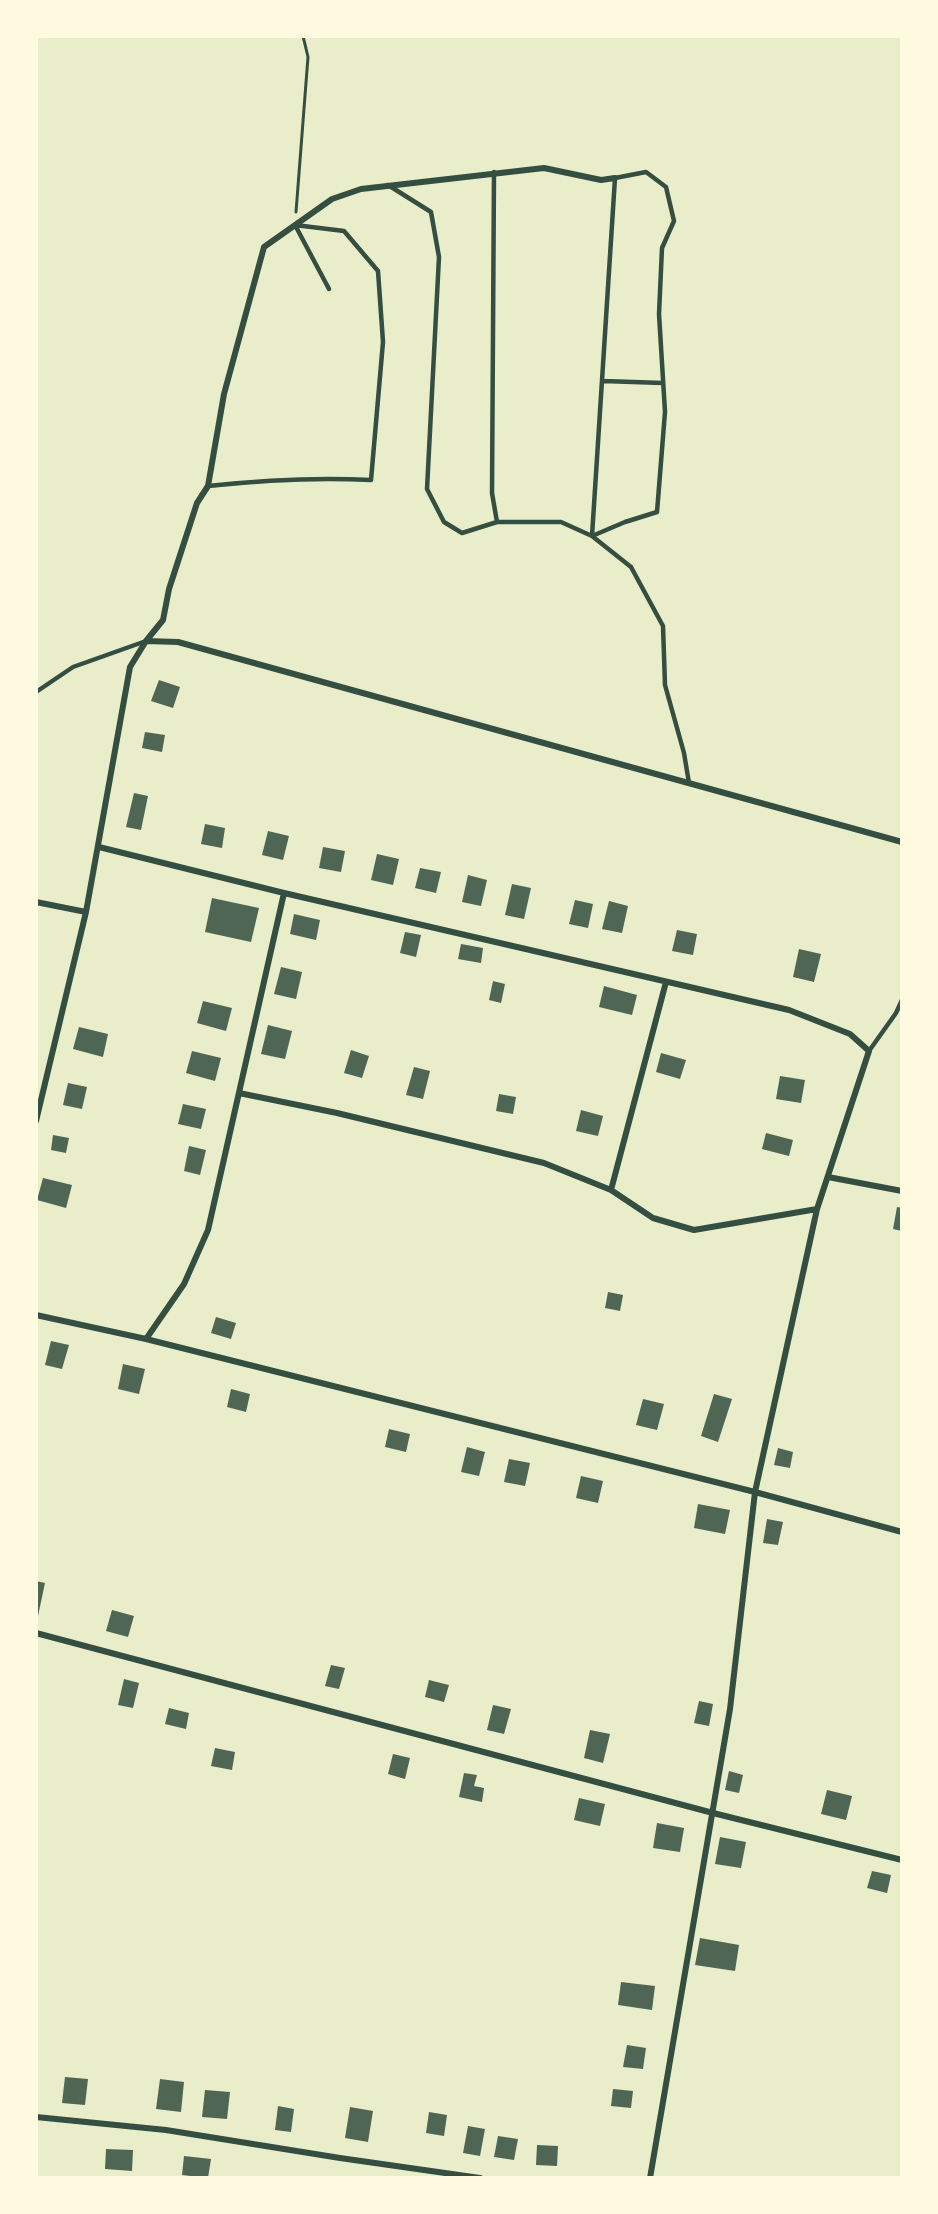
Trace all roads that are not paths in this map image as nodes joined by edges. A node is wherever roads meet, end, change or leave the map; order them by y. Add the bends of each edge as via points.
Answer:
1 (494, 172) junction
2 (615, 178) junction
3 (388, 185) junction
4 (295, 225) junction
5 (329, 289) dead end
6 (603, 381) junction
7 (663, 383) junction
8 (208, 486) junction
9 (497, 522) junction
10 (592, 536) junction
11 (146, 641) junction
12 (36, 692) edge
13 (689, 783) junction
14 (902, 842) edge
15 (99, 847) junction
16 (284, 893) junction
17 (36, 903) edge
18 (86, 912) junction
19 (666, 982) junction
20 (902, 1000) edge
21 (868, 1052) junction
22 (239, 1093) junction
23 (36, 1121) edge
24 (828, 1177) junction
25 (611, 1190) junction
26 (902, 1191) edge
27 (817, 1209) junction
28 (36, 1315) edge
29 (146, 1340) junction
30 (755, 1492) junction
31 (902, 1532) edge
32 (36, 1633) edge
33 (713, 1813) junction
34 (902, 1860) edge
35 (36, 2117) edge
36 (480, 2178) edge
37 (650, 2178) edge

1 - 2 street via 544,168 601,180
1 - 3 street
1 - 9 lane via 492,493
2 - 6 lane
2 - 7 lane via 646,172 666,187 674,221 662,249 659,314
3 - 4 street via 332,199
3 - 9 lane via 431,212 439,257 427,489 444,522 462,533
4 - 5 lane
4 - 8 street via 264,248 224,394
4 - 8 lane via 344,231 378,271 383,342 372,480 325,477
6 - 7 lane
6 - 10 lane
7 - 10 lane via 665,412 657,512
8 - 11 street via 197,503 163,620
9 - 10 lane via 561,522
10 - 13 lane via 631,567 663,626 665,685
11 - 12 lane via 73,667
11 - 13 street via 178,642
11 - 15 street via 130,667
13 - 14 street
15 - 16 street
15 - 18 street
16 - 19 street
16 - 22 street
17 - 18 street
18 - 23 street
19 - 21 street via 789,1010 850,1034
19 - 25 street
20 - 21 lane
21 - 24 street
22 - 25 street via 544,1163
22 - 29 street via 208,1230 184,1284
24 - 26 street
24 - 27 street
25 - 27 street via 653,1218 694,1230
27 - 30 street
28 - 29 street
29 - 30 street
30 - 31 street
30 - 33 street via 730,1709
32 - 33 street
33 - 34 street
33 - 37 street
35 - 36 street via 166,2130

